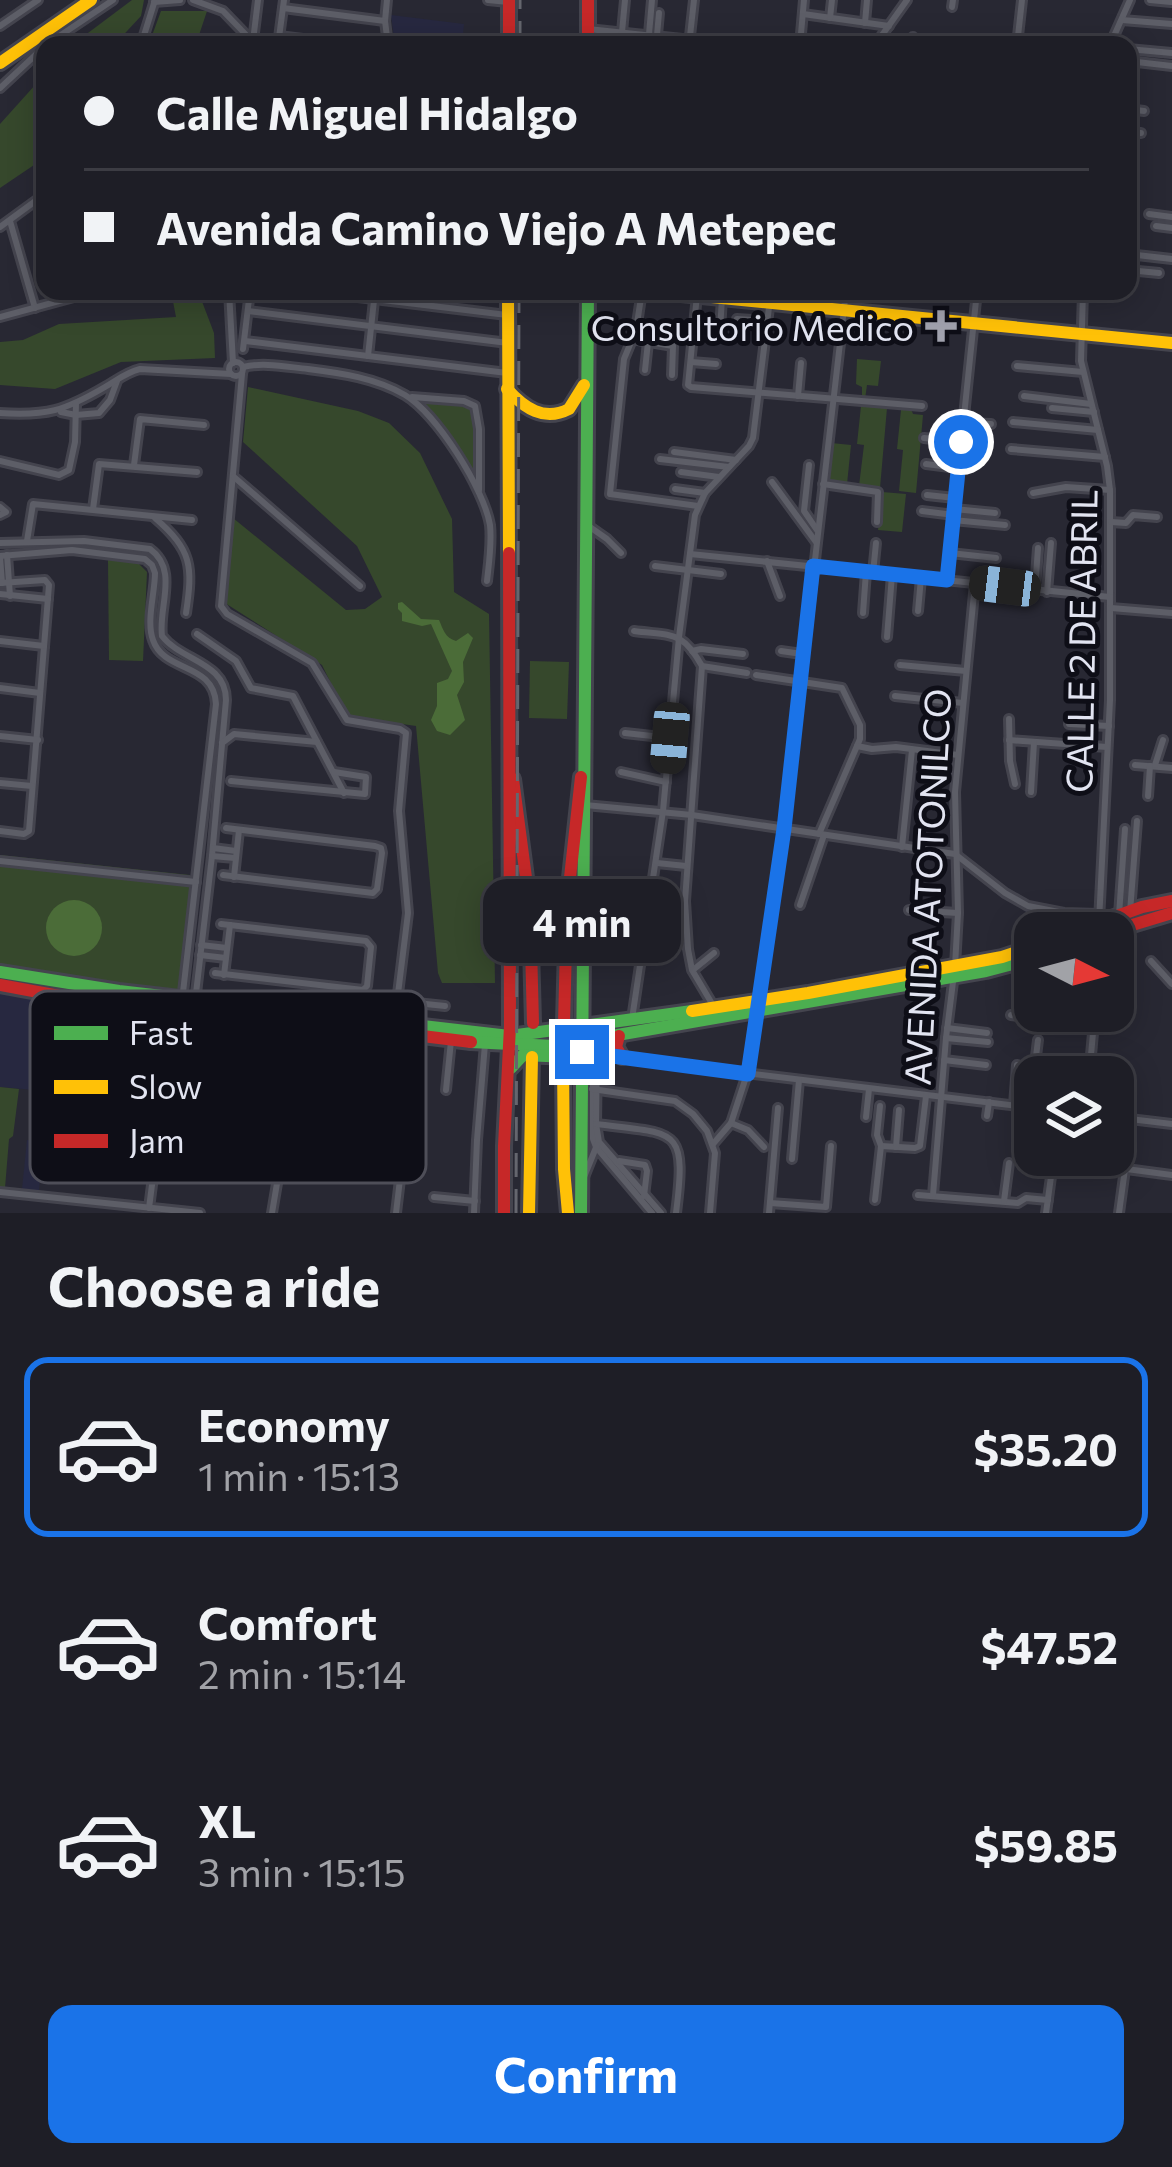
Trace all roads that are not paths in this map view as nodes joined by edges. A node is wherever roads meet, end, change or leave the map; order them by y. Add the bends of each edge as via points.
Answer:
1 (38, 0) edge
2 (91, 0) edge
3 (113, 0) edge
4 (180, 0) edge
5 (193, 0) edge
6 (258, 0) edge
7 (387, 0) edge
8 (488, 0) edge
9 (588, 0) edge
10 (626, 0) edge
11 (652, 0) edge
12 (694, 0) edge
13 (804, 0) edge
14 (832, 0) edge
15 (867, 0) edge
16 (907, 0) edge
17 (1022, 0) edge
18 (1130, 0) edge
19 (1150, 0) edge
20 (154, 1) edge
21 (509, 1) edge
22 (1171, 2) edge
23 (283, 4) edge
24 (659, 13) dead end
25 (803, 14) junction
26 (830, 18) junction
27 (1122, 20) junction
28 (385, 21) junction
29 (865, 23) junction
30 (1172, 25) edge
31 (0, 26) edge
32 (889, 26) junction
33 (588, 29) junction
34 (622, 32) junction
35 (653, 35) junction
36 (39, 36) edge
37 (59, 36) edge
38 (144, 36) edge
39 (246, 36) edge
40 (254, 36) edge
41 (280, 36) edge
42 (387, 36) edge
43 (508, 36) edge
44 (588, 36) edge
45 (658, 36) edge
46 (690, 36) edge
47 (801, 36) edge
48 (882, 36) edge
49 (1018, 36) edge
50 (1114, 36) edge
51 (36, 38) edge
52 (1137, 50) edge
53 (1172, 53) edge
54 (36, 54) edge
55 (1137, 62) edge
56 (0, 63) edge
57 (1172, 66) edge
58 (0, 88) edge
59 (1137, 110) edge
60 (1144, 111) dead end
61 (1137, 134) edge
62 (1141, 134) dead end
63 (36, 203) edge
64 (1149, 214) dead end
65 (1172, 217) edge
66 (10, 221) junction
67 (1156, 226) dead end
68 (0, 227) edge
69 (1172, 228) edge
70 (1137, 255) edge
71 (1172, 259) edge
72 (1137, 271) edge
73 (1160, 273) dead end
74 (55, 300) edge
75 (229, 300) edge
76 (249, 300) edge
77 (374, 300) edge
78 (408, 300) edge
79 (508, 300) edge
80 (588, 300) edge
81 (641, 300) edge
82 (697, 300) edge
83 (722, 300) edge
84 (770, 300) edge
85 (787, 300) edge
86 (845, 300) edge
87 (976, 300) edge
88 (1083, 300) edge
89 (34, 308) junction
90 (844, 310) junction
91 (248, 311) junction
92 (507, 315) junction
93 (0, 317) edge
94 (737, 319) dead end
95 (767, 321) junction
96 (973, 324) junction
97 (371, 326) junction
98 (720, 330) dead end
99 (1081, 335) junction
100 (632, 339) junction
101 (648, 342) junction
102 (508, 343) junction
103 (1172, 343) edge
104 (368, 356) junction
105 (691, 362) junction
106 (801, 363) dead end
107 (232, 364) junction
108 (716, 364) dead end
109 (1017, 365) dead end
110 (645, 370) dead end
111 (242, 371) junction
112 (1083, 372) junction
113 (507, 373) junction
114 (231, 374) junction
115 (587, 374) junction
116 (672, 375) dead end
117 (117, 380) junction
118 (507, 389) junction
119 (758, 392) junction
120 (798, 396) junction
121 (1024, 396) dead end
122 (408, 397) junction
123 (832, 399) junction
124 (76, 403) junction
125 (922, 406) dead end
126 (1052, 408) dead end
127 (1093, 408) junction
128 (57, 412) junction
129 (0, 413) edge
130 (76, 416) junction
131 (1013, 422) dead end
132 (963, 423) junction
133 (991, 424) dead end
134 (203, 425) dead end
135 (1098, 430) junction
136 (924, 438) dead end
137 (961, 442) junction
138 (1011, 449) dead end
139 (674, 452) dead end
140 (1105, 457) junction
141 (660, 459) dead end
142 (0, 461) edge
143 (732, 464) junction
144 (926, 464) dead end
145 (808, 465) dead end
146 (134, 466) junction
147 (958, 468) junction
148 (197, 472) dead end
149 (681, 472) dead end
150 (234, 477) junction
151 (719, 478) junction
152 (772, 482) dead end
153 (823, 484) junction
154 (675, 489) dead end
155 (1110, 490) junction
156 (705, 493) junction
157 (1033, 493) dead end
158 (927, 495) dead end
159 (479, 496) junction
160 (956, 498) junction
161 (698, 506) junction
162 (93, 509) junction
163 (922, 511) dead end
164 (995, 513) dead end
165 (954, 514) junction
166 (152, 516) junction
167 (1157, 517) dead end
168 (192, 520) dead end
169 (877, 522) dead end
170 (1110, 522) junction
171 (586, 524) junction
172 (1005, 525) dead end
173 (818, 530) junction
174 (27, 541) junction
175 (816, 542) junction
176 (0, 543) edge
177 (876, 543) dead end
178 (1051, 543) dead end
179 (1038, 548) dead end
180 (621, 553) dead end
181 (950, 553) junction
182 (690, 554) junction
183 (2, 556) edge
184 (996, 558) dead end
185 (767, 561) junction
186 (655, 566) dead end
187 (813, 566) junction
188 (688, 570) junction
189 (870, 573) junction
190 (721, 574) dead end
191 (892, 575) junction
192 (921, 578) junction
193 (487, 580) dead end
194 (947, 580) junction
195 (4, 583) edge
196 (975, 583) junction
197 (359, 586) dead end
198 (155, 587) junction
199 (165, 587) junction
200 (1035, 590) junction
201 (1047, 592) junction
202 (5, 595) edge
203 (780, 596) dead end
204 (1111, 597) junction
205 (154, 598) junction
206 (48, 599) junction
207 (164, 599) junction
208 (1111, 608) junction
209 (917, 611) dead end
210 (186, 613) dead end
211 (863, 613) dead end
212 (1172, 613) edge
213 (634, 631) dead end
214 (197, 634) dead end
215 (679, 637) junction
216 (887, 637) dead end
217 (0, 640) edge
218 (44, 646) junction
219 (692, 651) junction
220 (782, 651) dead end
221 (743, 654) dead end
222 (802, 654) junction
223 (899, 665) dead end
224 (702, 666) junction
225 (966, 671) junction
226 (800, 681) junction
227 (0, 688) edge
228 (40, 693) junction
229 (895, 696) dead end
230 (963, 703) junction
231 (1009, 719) dead end
232 (224, 721) junction
233 (1069, 724) dead end
234 (1109, 726) junction
235 (625, 733) dead end
236 (234, 734) junction
237 (0, 736) edge
238 (670, 738) junction
239 (38, 740) junction
240 (1009, 740) junction
241 (1163, 740) dead end
242 (317, 742) junction
243 (1034, 742) junction
244 (222, 744) junction
245 (857, 746) junction
246 (1108, 747) junction
247 (912, 750) junction
248 (958, 755) junction
249 (508, 756) junction
250 (585, 760) junction
251 (1135, 765) dead end
252 (1152, 767) junction
253 (1172, 768) edge
254 (334, 772) junction
255 (621, 772) dead end
256 (231, 781) dead end
257 (666, 782) junction
258 (0, 783) edge
259 (1015, 784) dead end
260 (34, 787) junction
261 (1031, 792) dead end
262 (344, 793) junction
263 (205, 796) junction
264 (1148, 796) dead end
265 (215, 798) junction
266 (585, 805) junction
267 (204, 807) junction
268 (214, 808) junction
269 (663, 812) junction
270 (692, 815) junction
271 (1137, 821) dead end
272 (226, 828) dead end
273 (784, 829) junction
274 (1125, 829) dead end
275 (239, 830) junction
276 (0, 831) edge
277 (822, 835) junction
278 (902, 847) junction
279 (212, 852) junction
280 (955, 854) junction
281 (236, 855) junction
282 (0, 861) edge
283 (657, 862) junction
284 (686, 866) junction
285 (223, 875) dead end
286 (234, 877) junction
287 (196, 882) junction
288 (1172, 902) edge
289 (800, 905) dead end
290 (909, 910) dead end
291 (1059, 912) edge
292 (1102, 912) edge
293 (1125, 912) edge
294 (1125, 912) edge
295 (1133, 912) edge
296 (958, 913) junction
297 (1172, 913) edge
298 (1134, 918) edge
299 (191, 931) junction
300 (202, 932) junction
301 (227, 948) junction
302 (189, 950) junction
303 (200, 950) junction
304 (714, 953) dead end
305 (1014, 953) edge
306 (226, 958) junction
307 (1150, 961) dead end
308 (1014, 964) edge
309 (692, 970) junction
310 (955, 971) junction
311 (0, 972) edge
312 (1172, 984) edge
313 (0, 985) edge
314 (32, 991) edge
315 (112, 991) edge
316 (188, 991) edge
317 (191, 991) edge
318 (399, 991) edge
319 (584, 1000) junction
320 (426, 1004) edge
321 (445, 1006) dead end
322 (756, 1006) junction
323 (714, 1007) junction
324 (632, 1019) junction
325 (533, 1023) dead end
326 (564, 1024) dead end
327 (946, 1028) junction
328 (613, 1031) junction
329 (426, 1036) edge
330 (426, 1037) edge
331 (946, 1038) junction
332 (451, 1040) junction
333 (1038, 1040) dead end
334 (587, 1046) junction
335 (502, 1049) junction
336 (1037, 1056) edge
337 (532, 1057) dead end
338 (622, 1057) junction
339 (944, 1060) junction
340 (563, 1061) dead end
341 (986, 1066) dead end
342 (582, 1072) junction
343 (748, 1074) junction
344 (799, 1080) junction
345 (594, 1089) junction
346 (869, 1089) junction
347 (446, 1090) dead end
348 (926, 1096) junction
349 (941, 1097) junction
350 (989, 1102) junction
351 (1014, 1105) edge
352 (880, 1106) dead end
353 (778, 1108) dead end
354 (898, 1110) dead end
355 (987, 1116) dead end
356 (866, 1117) dead end
357 (1134, 1119) edge
358 (731, 1123) junction
359 (1172, 1124) edge
360 (593, 1134) junction
361 (713, 1144) junction
362 (831, 1146) dead end
363 (880, 1146) junction
364 (764, 1147) dead end
365 (896, 1147) junction
366 (792, 1159) dead end
367 (615, 1160) junction
368 (1009, 1163) dead end
369 (1134, 1170) edge
370 (1172, 1175) edge
371 (1051, 1176) edge
372 (1124, 1176) edge
373 (152, 1183) edge
374 (277, 1183) edge
375 (400, 1183) edge
376 (581, 1184) junction
377 (0, 1192) edge
378 (918, 1195) dead end
379 (933, 1195) junction
380 (434, 1197) dead end
381 (642, 1197) junction
382 (875, 1200) dead end
383 (1048, 1200) junction
384 (475, 1202) junction
385 (1004, 1202) junction
386 (770, 1203) junction
387 (149, 1208) junction
388 (200, 1213) edge
389 (272, 1213) edge
390 (396, 1213) edge
391 (474, 1213) edge
392 (504, 1213) edge
393 (529, 1213) edge
394 (568, 1213) edge
395 (581, 1213) edge
396 (657, 1213) edge
397 (676, 1213) edge
398 (710, 1213) edge
399 (769, 1213) edge
400 (1046, 1213) edge
401 (1119, 1213) edge

1 - 31 street
2 - 36 main road
3 - 37 street
4 - 20 street
5 - 39 street via 223,11
6 - 40 street
7 - 28 street
8 - 21 street
9 - 33 main road
10 - 34 street
11 - 35 street
12 - 46 street
13 - 25 street
14 - 26 street
15 - 29 street
16 - 32 street
17 - 49 street
18 - 27 street
19 - 22 street
20 - 38 street
21 - 43 main road
23 - 28 street
23 - 41 street
24 - 35 street
25 - 26 street
25 - 47 street
26 - 29 street
27 - 30 street
27 - 50 street
28 - 42 street
29 - 32 street
32 - 48 street
33 - 34 street
33 - 44 main road
34 - 35 street
35 - 45 street
51 - 56 main road
52 - 53 street
54 - 58 street
55 - 57 street
59 - 60 street
61 - 62 street
63 - 66 street
64 - 65 street
66 - 68 street
66 - 89 street
67 - 69 street
70 - 71 street
72 - 73 street
74 - 89 street
75 - 107 street
76 - 91 street
77 - 97 street
78 - 92 street
79 - 92 main road
80 - 115 main road
81 - 100 street
82 - 105 street
83 - 98 street
84 - 95 street
85 - 90 main road
86 - 90 street
87 - 96 street
88 - 99 street, CALLE 2 DE ABRIL
89 - 93 street
90 - 96 main road
90 - 123 street
91 - 97 street
91 - 104 street via 244,345
92 - 102 main road
94 - 95 street
95 - 119 street
96 - 99 main road
96 - 132 street
97 - 102 street
97 - 104 street
99 - 103 main road
99 - 112 street, CALLE 2 DE ABRIL
100 - 101 street
100 - 161 street via 610,494
101 - 110 street
101 - 116 street via 674,346
102 - 113 main road
104 - 113 street
105 - 108 street
105 - 119 street via 691,387
106 - 120 street
107 - 111 street
107 - 114 street
109 - 112 street
111 - 114 street
111 - 122 street via 262,365 345,374
111 - 150 street
112 - 127 street, CALLE 2 DE ABRIL
113 - 118 main road
114 - 117 street via 140,369
115 - 118 main road via 575,403 557,414 524,409
115 - 171 main road
117 - 124 street
117 - 130 street via 105,408
118 - 249 main road
119 - 120 street
119 - 143 street via 753,438
120 - 123 street
121 - 127 street
122 - 159 street via 436,424
122 - 159 street via 475,406
123 - 125 street
123 - 153 street
124 - 128 street
124 - 130 street
126 - 127 street
127 - 135 street, CALLE 2 DE ABRIL
128 - 129 street
128 - 130 street
130 - 142 street via 64,473
131 - 135 street
132 - 133 street
132 - 137 street
134 - 146 street via 140,419
135 - 140 street, CALLE 2 DE ABRIL
136 - 137 street
137 - 147 street
138 - 140 street
139 - 143 street
140 - 155 street, CALLE 2 DE ABRIL
141 - 143 street
143 - 151 street
144 - 147 street
145 - 173 street via 803,511
146 - 148 street
146 - 162 street via 99,465
147 - 160 street
149 - 151 street
150 - 197 street
150 - 318 street via 222,609 312,663 346,720 406,734 399,816 408,914
151 - 156 street
152 - 175 street
153 - 169 street via 878,492
153 - 173 street
154 - 156 street
155 - 157 street
155 - 170 street, CALLE 2 DE ABRIL
156 - 161 street
158 - 160 street
159 - 193 street via 490,527
160 - 165 street
161 - 182 street
162 - 166 street
162 - 174 street via 32,504
163 - 165 street
164 - 165 street
165 - 172 street
165 - 181 street
166 - 168 street
166 - 210 street via 187,555
167 - 170 street
170 - 204 street, CALLE 2 DE ABRIL
171 - 180 street
171 - 250 main road
173 - 175 street
174 - 176 street
174 - 199 street via 150,549 163,561
175 - 187 street
177 - 189 street
178 - 201 street
179 - 200 street
181 - 184 street
181 - 194 street
182 - 185 street
182 - 188 street
183 - 195 street
183 - 198 street via 72,550 140,557 152,565
185 - 187 street
185 - 203 street
186 - 188 street
187 - 189 street
187 - 222 street
188 - 190 street
188 - 215 street
189 - 191 street
189 - 211 street
191 - 192 street
191 - 216 street
192 - 194 street
192 - 209 street
194 - 196 street
195 - 202 street
195 - 206 street via 47,581
196 - 200 street
196 - 225 street, AVENIDA ATOTONILCO
198 - 199 street
198 - 205 street
199 - 207 street
200 - 201 street
201 - 204 street
202 - 206 street
204 - 208 street, CALLE 2 DE ABRIL
205 - 207 street
205 - 263 street via 154,646 215,691
206 - 218 street
207 - 232 street via 162,636 220,677
208 - 212 street
208 - 234 street, CALLE 2 DE ABRIL
213 - 215 street
214 - 242 street via 236,661 251,688 292,695
215 - 219 street
215 - 238 street
217 - 218 street
218 - 228 street
219 - 221 street
219 - 224 street
220 - 222 street
222 - 226 street
223 - 225 street
224 - 226 street
224 - 270 street
225 - 230 street, AVENIDA ATOTONILCO
226 - 245 street via 845,691 860,724
226 - 273 street
227 - 228 street
228 - 239 street
229 - 230 street
230 - 248 street, AVENIDA ATOTONILCO
231 - 240 street
232 - 236 street
232 - 244 street
233 - 234 street
234 - 246 street, CALLE 2 DE ABRIL
235 - 238 street
236 - 242 street
236 - 244 street
237 - 239 street
238 - 257 street
239 - 260 street
240 - 243 street
240 - 259 street
241 - 252 street
242 - 254 street
243 - 246 street
243 - 261 street
244 - 265 street
245 - 247 street
245 - 277 street
246 - 292 street, CALLE 2 DE ABRIL
247 - 248 street
247 - 278 street
248 - 280 street, AVENIDA ATOTONILCO
249 - 325 main road via 530,908
249 - 335 main road
250 - 266 main road
250 - 326 main road via 567,905
251 - 252 street
252 - 253 street
252 - 264 street
254 - 262 street
254 - 262 street via 367,778 364,795
255 - 257 street
256 - 262 street
257 - 269 street
258 - 260 street
260 - 276 street via 28,833
263 - 265 street
263 - 267 street
265 - 268 street
266 - 269 street
266 - 319 main road
267 - 268 street
267 - 287 street
268 - 279 street
269 - 270 street
269 - 283 street
270 - 273 street
270 - 284 street
271 - 293 street
272 - 275 street
273 - 277 street
273 - 322 street
274 - 294 street
275 - 281 street
275 - 286 street via 382,853 373,893
277 - 278 street
277 - 289 street
278 - 280 street
279 - 281 street
279 - 300 street
280 - 291 street via 1028,906
280 - 296 street, AVENIDA ATOTONILCO
281 - 286 street
282 - 287 street
283 - 284 street
283 - 324 street
284 - 309 street
285 - 286 street
287 - 299 street
288 - 295 main road
290 - 296 street
296 - 310 street, AVENIDA ATOTONILCO
297 - 298 main road
299 - 300 street
299 - 302 street
300 - 303 street
301 - 303 street
301 - 306 street
301 - 306 street via 225,925 371,947 361,990 220,974
302 - 303 street
302 - 316 street
303 - 306 street
303 - 317 street
304 - 309 street
305 - 310 main road
307 - 312 street
308 - 310 main road
309 - 323 street
310 - 322 main road
310 - 327 street, AVENIDA ATOTONILCO
311 - 315 main road
313 - 314 main road
319 - 328 main road
319 - 334 main road
320 - 321 street
322 - 323 main road
322 - 328 main road
322 - 343 street
323 - 324 main road
324 - 328 main road
327 - 331 street, AVENIDA ATOTONILCO
327 - 331 street via 988,1038
328 - 334 main road
328 - 338 main road
329 - 335 main road
330 - 332 main road
331 - 339 street, AVENIDA ATOTONILCO
332 - 335 main road
332 - 347 street
333 - 336 street
334 - 335 main road
334 - 335 main road
334 - 338 street
334 - 342 main road
334 - 345 street
335 - 342 main road via 570,1057
335 - 384 street via 477,1140
335 - 392 main road
337 - 393 main road
338 - 343 street
339 - 341 street
339 - 349 street, AVENIDA ATOTONILCO
340 - 394 main road
342 - 360 main road
343 - 344 street
343 - 358 street
344 - 346 street
344 - 366 street
345 - 360 street
345 - 361 street via 678,1102
346 - 348 street
346 - 356 street
348 - 349 street
348 - 365 street via 920,1146
349 - 350 street
349 - 379 street, AVENIDA ATOTONILCO
350 - 351 street
350 - 355 street
352 - 363 street
353 - 386 street
354 - 365 street
357 - 359 street
358 - 361 street
358 - 364 street
360 - 367 street
360 - 376 main road
360 - 376 street
360 - 381 street
360 - 397 street via 657,1131 673,1141 682,1165
361 - 398 street
362 - 386 street via 826,1207
363 - 365 street
363 - 382 street
367 - 381 street
367 - 381 street via 645,1165
368 - 385 street
369 - 370 street
371 - 383 street
372 - 401 street
373 - 387 street
374 - 389 street
375 - 390 street
376 - 395 main road
377 - 387 street
378 - 379 street
379 - 385 street
380 - 384 street
381 - 396 street
383 - 385 street
383 - 400 street
384 - 391 street
386 - 399 street
387 - 388 street

